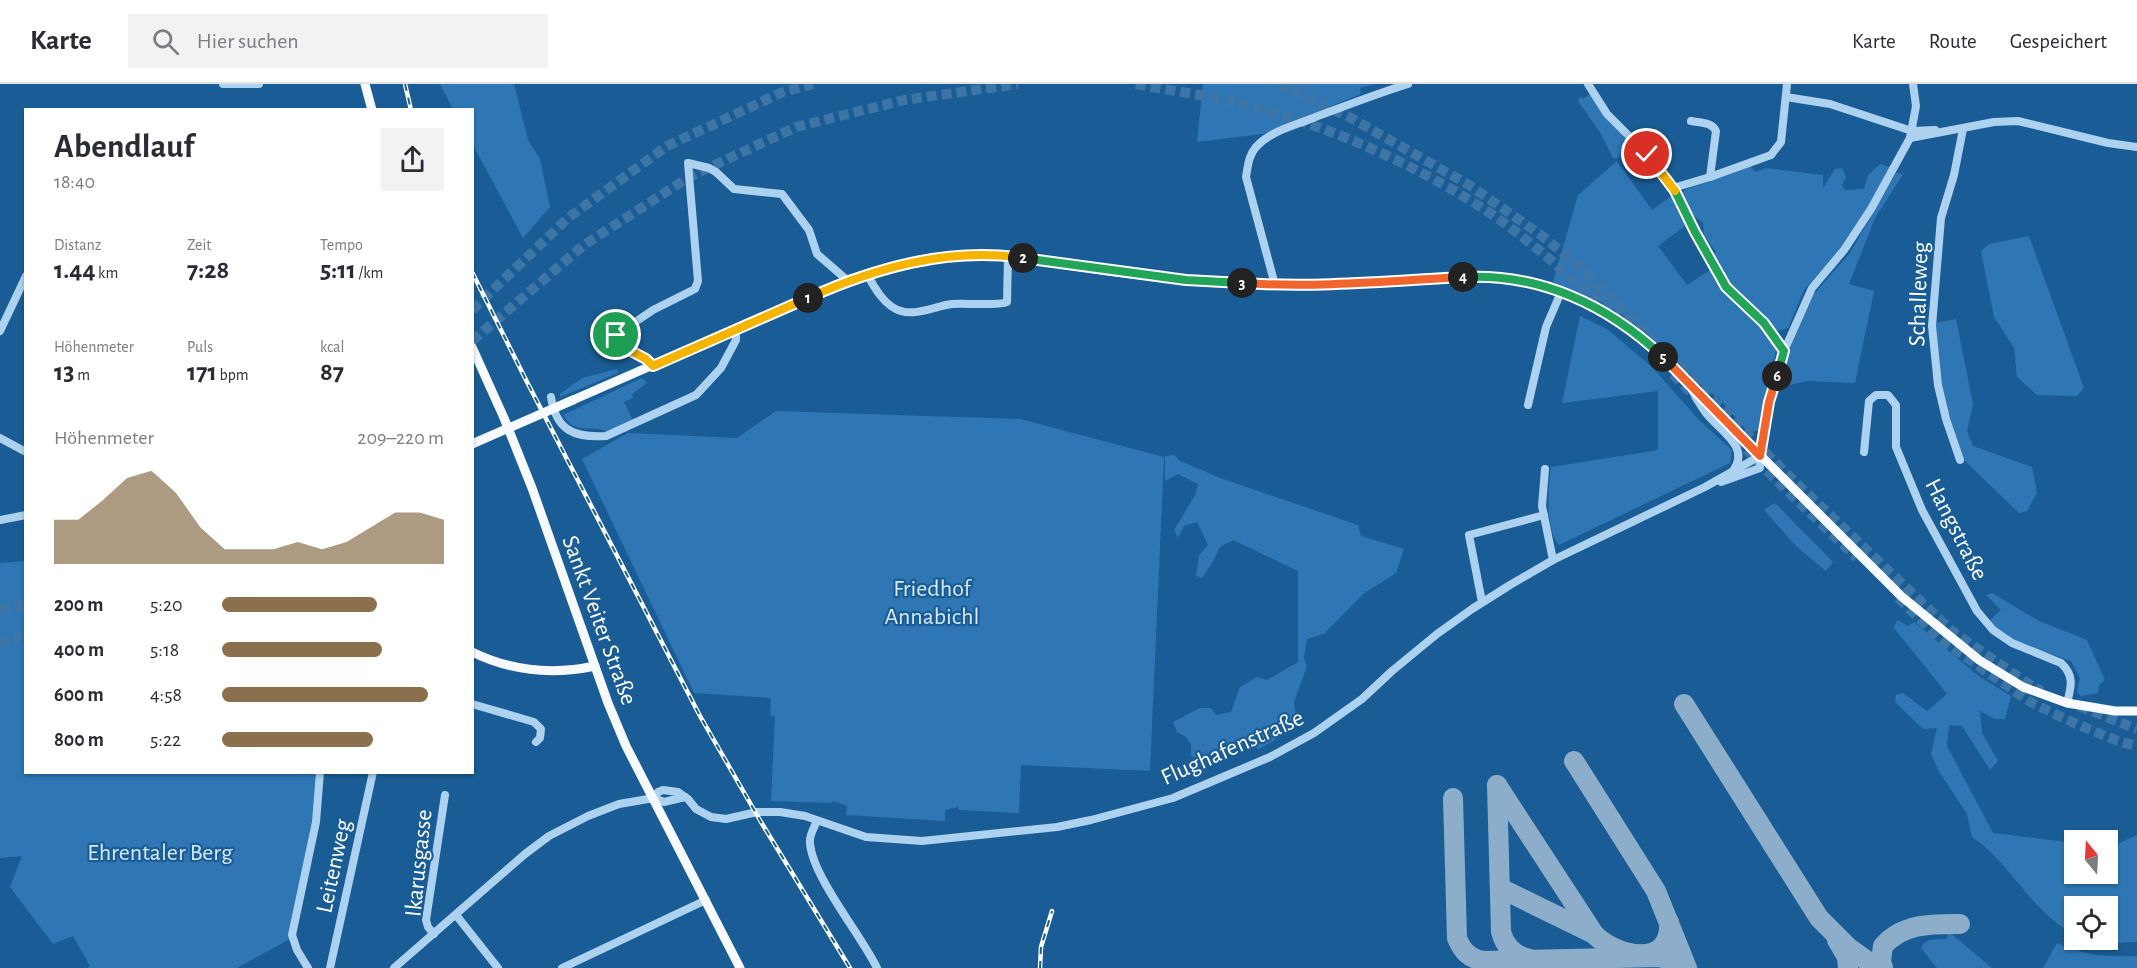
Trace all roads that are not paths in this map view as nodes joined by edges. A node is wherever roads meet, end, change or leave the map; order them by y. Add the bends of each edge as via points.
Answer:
1 (223, 84) edge
2 (259, 84) edge
3 (365, 84) edge
4 (1408, 84) edge
5 (1588, 84) edge
6 (1787, 84) edge
7 (1913, 84) edge
8 (1786, 97) junction
9 (371, 108) edge
10 (1691, 121) dead end
11 (1964, 129) junction
12 (1911, 134) junction
13 (2137, 147) edge
14 (1710, 177) junction
15 (1673, 188) junction
16 (1008, 257) junction
17 (867, 274) junction
18 (24, 280) edge
19 (848, 280) junction
20 (1275, 285) junction
21 (1561, 292) junction
22 (736, 330) junction
23 (0, 332) edge
24 (474, 351) edge
25 (1784, 351) junction
26 (653, 366) junction
27 (1689, 384) junction
28 (551, 397) dead end
29 (1528, 405) dead end
30 (0, 438) edge
31 (474, 443) edge
32 (24, 448) edge
33 (1864, 452) dead end
34 (1760, 456) junction
35 (1960, 460) dead end
36 (1545, 469) dead end
37 (1732, 472) junction
38 (1705, 487) junction
39 (24, 515) edge
40 (1544, 515) junction
41 (0, 520) edge
42 (1553, 560) junction
43 (1482, 602) junction
44 (474, 653) edge
45 (595, 666) junction
46 (2067, 703) junction
47 (474, 705) edge
48 (2137, 711) edge
49 (536, 742) dead end
50 (320, 774) edge
51 (373, 774) edge
52 (445, 795) dead end
53 (654, 798) junction
54 (818, 821) junction
55 (706, 900) junction
56 (456, 915) junction
57 (434, 934) junction
58 (308, 968) edge
59 (330, 968) edge
60 (394, 968) edge
61 (498, 968) edge
62 (562, 968) edge
63 (740, 968) edge
64 (877, 968) edge

1 - 2 street
3 - 9 main road
4 - 20 street via 1286,128 1255,148 1248,160 1246,177
5 - 15 street via 1607,114 1647,154
6 - 8 street
7 - 12 street via 1916,106
8 - 12 street via 1830,104
8 - 14 street via 1779,147 1771,155
10 - 14 street via 1712,125 1716,131
11 - 12 street
11 - 13 street via 2018,121
11 - 35 street, Schalleweg via 1941,218 1932,326 1938,385
12 - 25 street via 1850,242 1812,288
14 - 15 street
15 - 25 street via 1726,287 1764,323
16 - 17 main road via 935,258
16 - 17 street via 1007,302 999,304 949,304 902,312 888,304
16 - 20 main road via 1186,280
17 - 19 main road
18 - 23 street
19 - 22 main road
19 - 26 street via 817,254 809,230 782,194 734,189 717,172 688,163 698,281 695,289 653,310 615,339
20 - 21 main road via 1479,276
21 - 27 main road via 1592,304 1641,336
21 - 29 street via 1546,327
22 - 26 main road
22 - 28 street via 736,340 721,368 696,395 606,436 568,431 558,418
24 - 45 main road, Sankt Veiter Straße via 532,488
25 - 34 street via 1769,402
26 - 31 main road, bridge
27 - 34 main road
27 - 37 street via 1706,413 1737,446 1739,458
30 - 32 street
33 - 46 street, Hangstraße via 1869,401 1876,395 1888,395 1896,405 1896,447 1922,510 1967,593 1993,630 2067,669 2072,683
34 - 37 street, Flughafenstraße
34 - 38 street, Flughafenstraße via 1760,468
34 - 46 main road via 1901,596 1939,628 1979,660 2023,687
36 - 40 street
37 - 38 street, Flughafenstraße
38 - 42 street, Flughafenstraße
39 - 41 street
40 - 42 street
40 - 43 street via 1469,535
42 - 43 street, Flughafenstraße
43 - 54 street, Flughafenstraße via 1314,733 1270,757 1173,798 1057,827 922,841 866,837
44 - 45 main road via 547,672
45 - 53 main road, Sankt Veiter Straße via 626,746
46 - 48 main road
47 - 49 street via 534,722 540,729
50 - 58 street via 316,822 292,935
51 - 59 street, Leitenweg
52 - 57 street, Ikarusgasse via 426,920
53 - 54 street, Flughafenstraße via 664,802 685,797 703,814 718,819 780,812
53 - 55 main road, Sankt Veiter Straße
53 - 56 street, Flughafenstraße via 626,802 549,836
54 - 64 street via 810,836 818,870
55 - 62 street
55 - 63 main road, Sankt Veiter Straße
56 - 57 street, Flughafenstraße
56 - 61 street
57 - 60 street, Flughafenstraße

